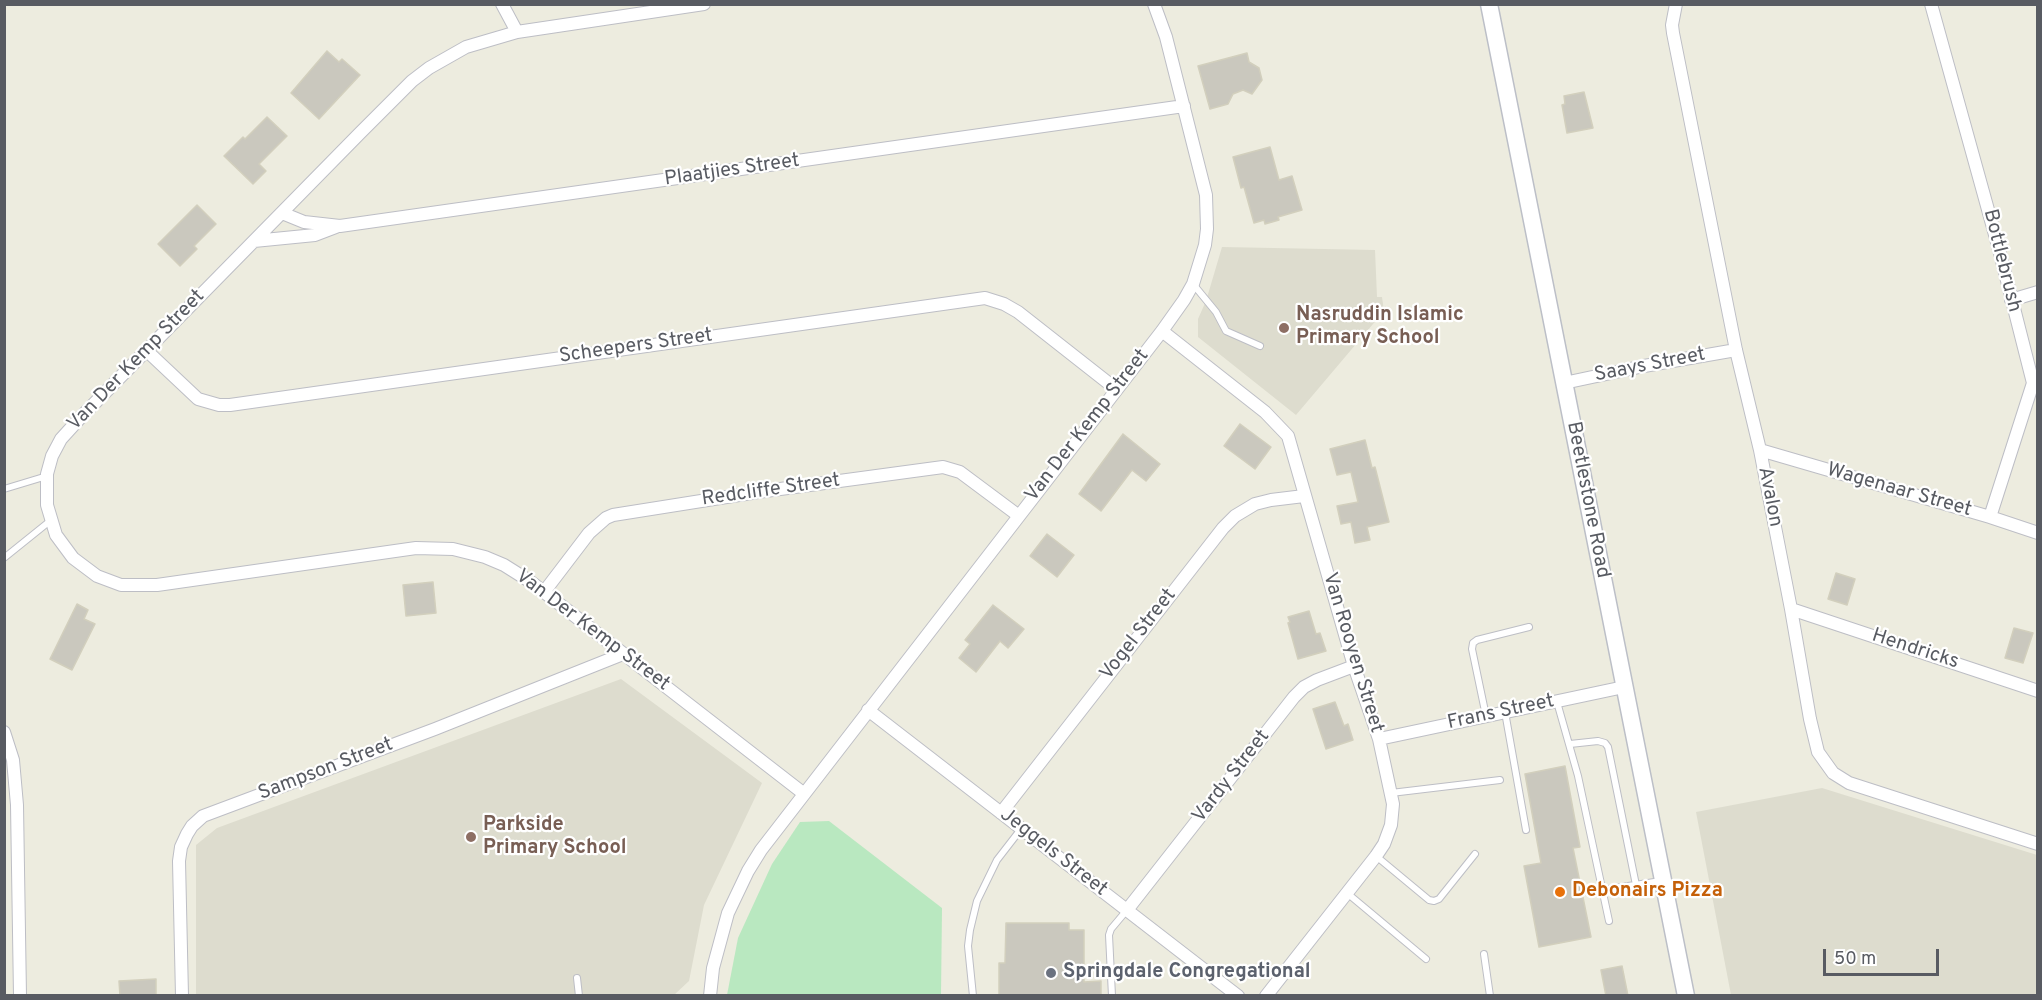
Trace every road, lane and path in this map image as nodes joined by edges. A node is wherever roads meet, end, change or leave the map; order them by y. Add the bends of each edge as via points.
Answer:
1 (502, 4) edge
2 (704, 4) edge
3 (1154, 4) edge
4 (1489, 4) edge
5 (1676, 4) edge
6 (1931, 4) edge
7 (517, 32) junction
8 (1184, 106) junction
9 (282, 213) junction
10 (338, 226) junction
11 (254, 241) junction
12 (1193, 284) junction
13 (2037, 292) edge
14 (2011, 300) junction
15 (1162, 331) junction
16 (1260, 346) dead end
17 (1736, 350) junction
18 (147, 351) junction
19 (1564, 383) junction
20 (2035, 383) edge
21 (1116, 389) junction
22 (1760, 450) junction
23 (47, 476) junction
24 (4, 489) edge
25 (1304, 496) junction
26 (1018, 516) junction
27 (1990, 517) junction
28 (50, 521) junction
29 (2037, 533) edge
30 (4, 558) edge
31 (544, 592) junction
32 (1791, 609) junction
33 (1529, 627) dead end
34 (622, 654) junction
35 (1354, 666) junction
36 (1624, 687) junction
37 (2037, 691) edge
38 (1557, 701) junction
39 (868, 710) junction
40 (1504, 712) junction
41 (1486, 717) junction
42 (4, 732) edge
43 (1379, 739) junction
44 (1570, 744) junction
45 (1500, 780) dead end
46 (1391, 793) junction
47 (803, 794) junction
48 (1001, 813) junction
49 (1021, 829) junction
50 (1526, 830) dead end
51 (2037, 844) edge
52 (1475, 854) dead end
53 (1376, 856) junction
54 (1663, 880) junction
55 (1636, 885) junction
56 (1602, 890) junction
57 (1347, 893) junction
58 (1127, 910) junction
59 (1609, 921) dead end
60 (1484, 954) dead end
61 (1426, 959) dead end
62 (577, 978) dead end
63 (20, 996) edge
64 (182, 996) edge
65 (579, 996) edge
66 (710, 996) edge
67 (973, 996) edge
68 (1112, 996) edge
69 (1238, 996) edge
70 (1266, 996) edge
71 (1490, 996) edge
72 (1686, 996) edge

1 - 7 street
2 - 7 street, Van Der Kemp Street
3 - 8 street, Van Der Kemp Street
4 - 19 street, Beetlestone Road
5 - 17 street, Avalon via 1673,33
6 - 14 street, Bottlebrush
7 - 9 street, Van Der Kemp Street via 466,47 412,81
8 - 10 street, Plaatjies Street
8 - 12 street, Van Der Kemp Street via 1203,178 1207,211 1205,245
9 - 10 street, Plaatjies Street via 304,222
9 - 11 street, Van Der Kemp Street
10 - 11 street via 315,235
11 - 18 street, Van Der Kemp Street
12 - 15 street, Van Der Kemp Street
12 - 16 lane via 1226,331
13 - 14 street
14 - 20 street, Bottlebrush
15 - 21 street, Van Der Kemp Street
15 - 25 street, Van Rooyen Street via 1280,426 1293,448
17 - 19 street, Saays Street
17 - 22 street, Avalon
18 - 21 street, Scheepers Street via 198,399 230,405 985,298 1018,312
18 - 23 street, Van Der Kemp Street via 62,439
19 - 36 street, Beetlestone Road
20 - 27 street, Bottlebrush
21 - 26 street, Van Der Kemp Street
22 - 27 street, Wagenaar Street
22 - 32 street, Avalon
23 - 24 lane
23 - 28 street, Van Der Kemp Street
25 - 35 street, Van Rooyen Street
25 - 48 street, Vogel Street via 1255,504 1223,528
26 - 31 street, Redcliffe Street via 960,472 944,466 636,511 613,515 598,524
26 - 39 street, Van Der Kemp Street
27 - 29 street, Wagenaar Street
28 - 30 lane
28 - 31 street, Van Der Kemp Street via 63,546 82,566 121,585 157,585 428,548 485,557 519,573
31 - 34 street, Van Der Kemp Street
32 - 37 street, Hendricks
32 - 51 street, Avalon via 1815,742 1833,773 1849,783
33 - 41 lane via 1473,643
34 - 47 street, Van Der Kemp Street
34 - 64 street, Sampson Street via 203,816 187,834 179,861
35 - 43 street, Van Rooyen Street
35 - 58 street, Vardy Street via 1317,680 1294,697
36 - 38 street, Frans Street
36 - 54 street, Beetlestone Road
38 - 40 street, Frans Street
38 - 44 lane
39 - 47 street, Van Der Kemp Street
39 - 48 street, Jeggels Street
40 - 41 street, Frans Street
40 - 50 lane
41 - 43 street, Frans Street
42 - 63 street via 14,760 17,805
43 - 46 street, Van Rooyen Street
44 - 55 lane via 1598,741 1608,747
44 - 56 lane
45 - 46 lane
46 - 53 street, Van Rooyen Street via 1391,825
47 - 66 street, Van Der Kemp Street via 741,884 722,931
48 - 49 street, Jeggels Street
49 - 58 street, Jeggels Street
49 - 67 lane via 997,860 977,901 968,946
52 - 53 lane via 1434,901
53 - 57 street, Van Rooyen Street
54 - 55 lane
54 - 72 street, Beetlestone Road
55 - 56 lane
56 - 59 lane
57 - 61 lane
57 - 70 street, Van Rooyen Street
58 - 68 lane via 1109,935
58 - 69 street, Jeggels Street
60 - 71 lane
62 - 65 lane

